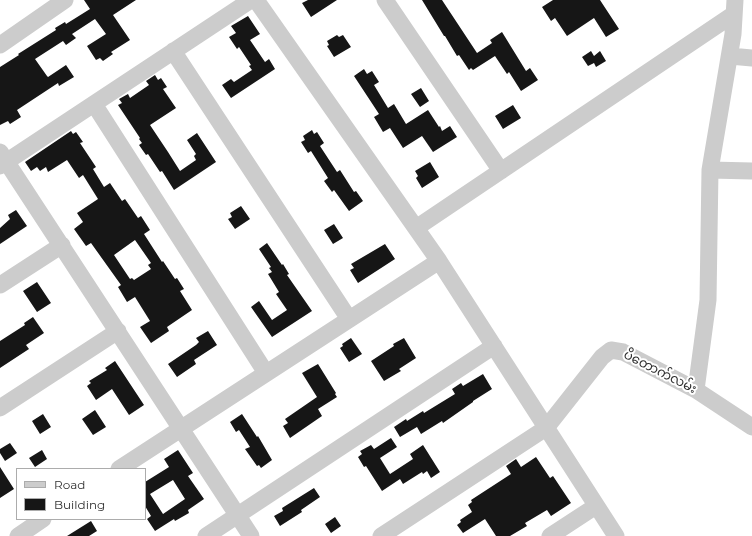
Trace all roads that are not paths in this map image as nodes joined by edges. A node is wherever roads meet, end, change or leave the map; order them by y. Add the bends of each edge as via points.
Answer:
1 (65, 0) edge
2 (251, 0) edge
3 (256, 0) edge
4 (385, 0) edge
5 (734, 7) edge
6 (0, 45) edge
7 (173, 51) junction
8 (730, 56) junction
9 (752, 58) edge
10 (94, 104) junction
11 (2, 160) edge
12 (710, 170) junction
13 (501, 171) junction
14 (752, 171) edge
15 (416, 228) junction
16 (62, 246) junction
17 (439, 261) junction
18 (0, 285) edge
19 (349, 319) junction
20 (118, 331) junction
21 (494, 346) junction
22 (266, 373) junction
23 (696, 390) junction
24 (0, 408) edge
25 (752, 427) edge
26 (181, 428) junction
27 (546, 428) junction
28 (121, 468) edge
29 (596, 506) junction
30 (238, 515) junction
31 (42, 520) edge
32 (18, 536) edge
33 (206, 536) edge
34 (251, 536) edge
35 (381, 536) edge
36 (550, 536) edge
37 (616, 536) edge

1 - 6 street
2 - 7 street
3 - 15 street
4 - 13 street
5 - 8 street
5 - 13 street
7 - 10 street
7 - 19 street
8 - 9 street
8 - 12 street
10 - 11 street
10 - 22 street
11 - 16 street
12 - 14 street
12 - 23 street via 708,300
13 - 15 street
15 - 17 street
16 - 18 street
16 - 20 street
17 - 19 street
17 - 21 street
19 - 22 street
20 - 24 street
20 - 26 street
21 - 27 street
21 - 30 street
22 - 26 street
23 - 25 street, ပိတောက်လမ်း
23 - 27 street, ပိတောက်လမ်း via 623,352 611,350 602,357
26 - 28 street
26 - 30 street
27 - 29 street
27 - 35 street
29 - 36 street
29 - 37 street
30 - 33 street
30 - 34 street
31 - 32 street

